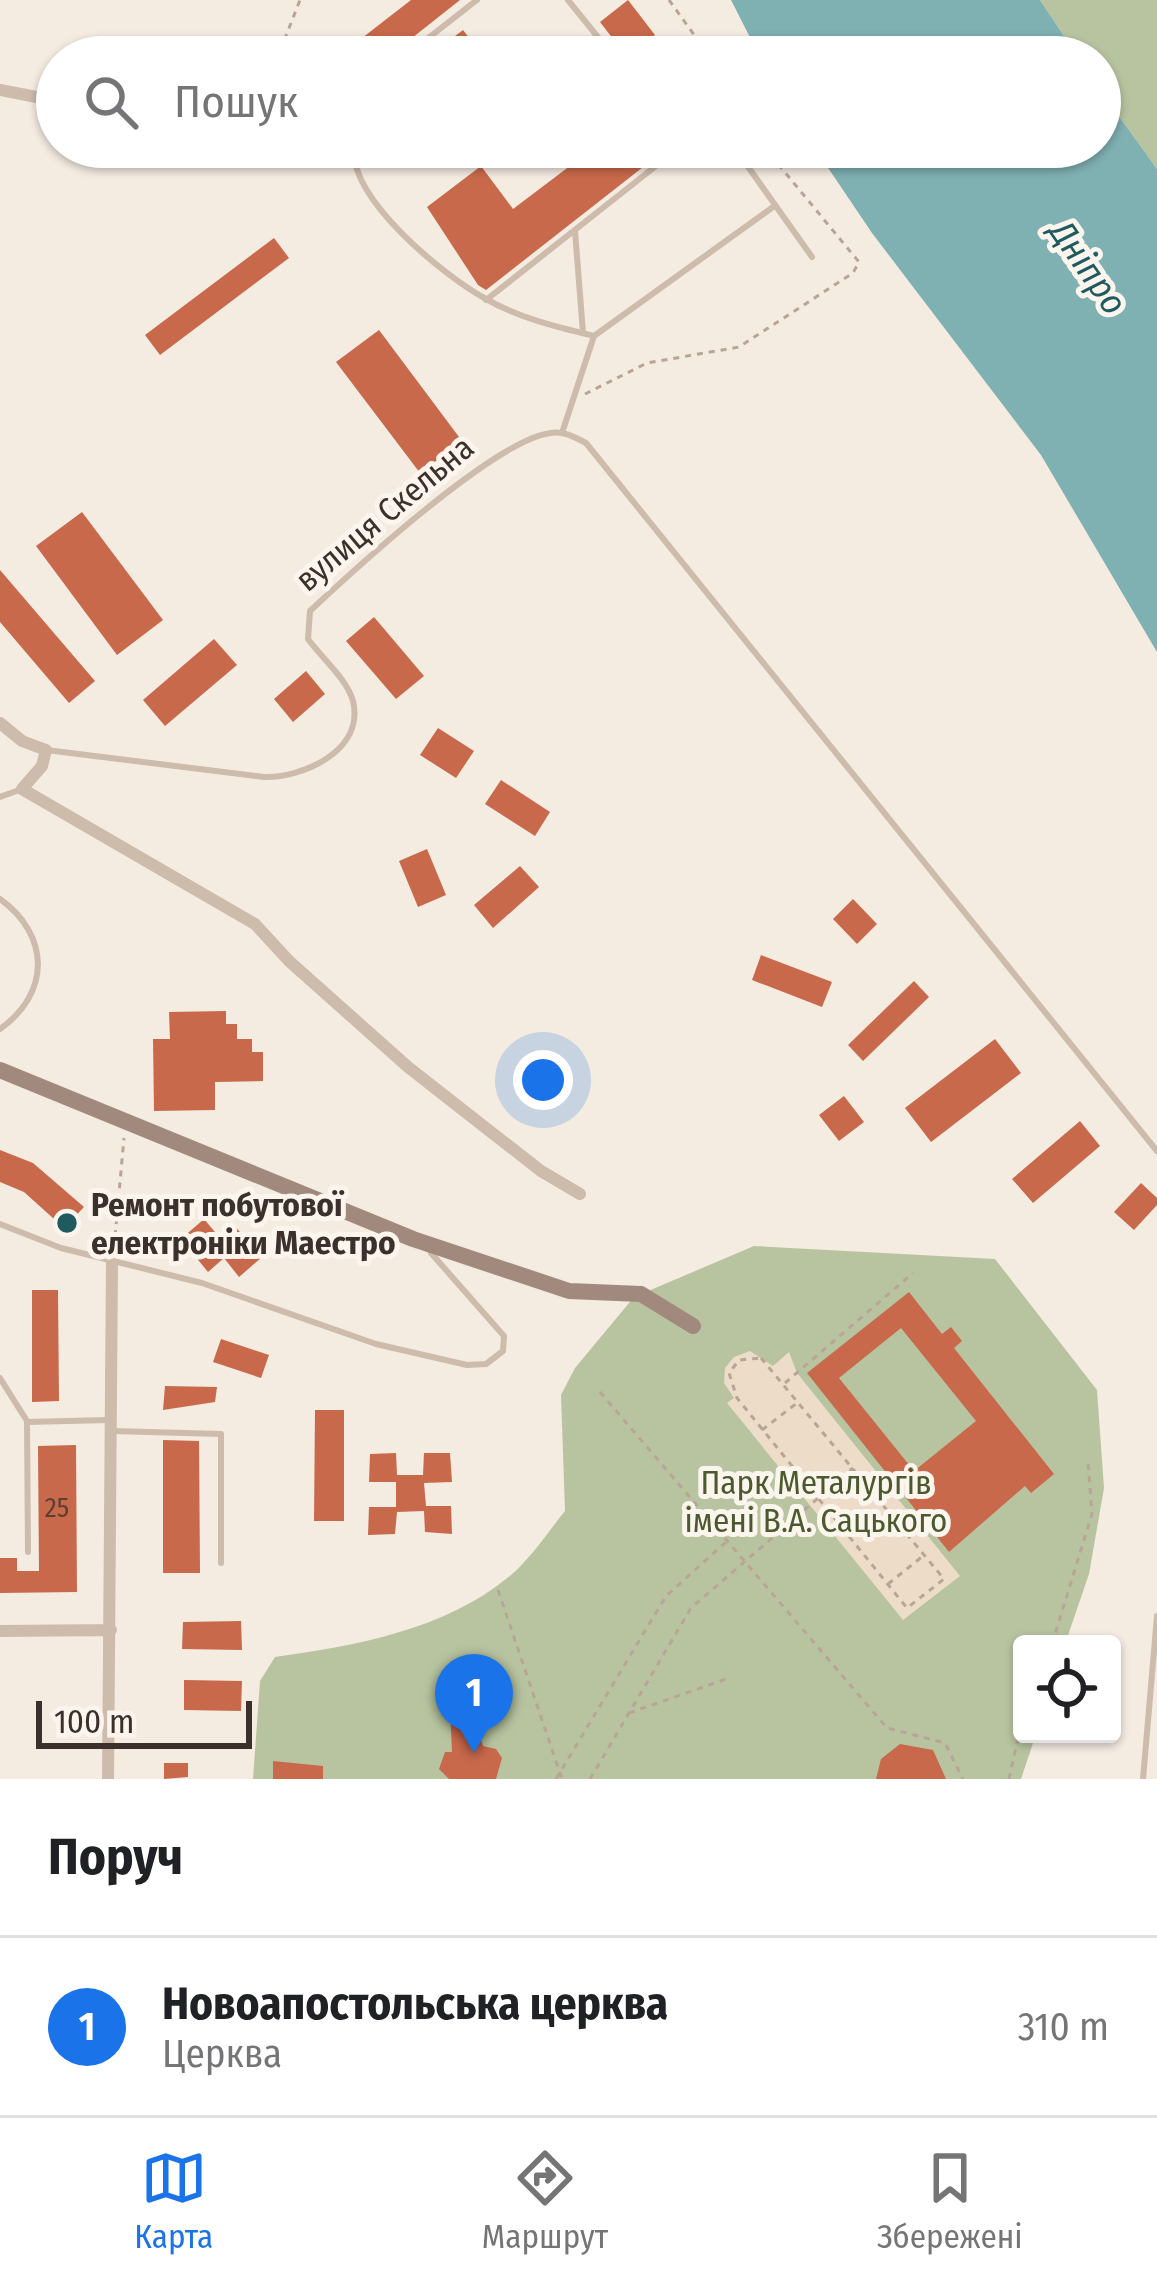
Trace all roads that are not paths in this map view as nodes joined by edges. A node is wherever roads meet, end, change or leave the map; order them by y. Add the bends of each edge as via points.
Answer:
1 (477, 0) edge
2 (568, 0) edge
3 (431, 36) edge
4 (597, 36) edge
5 (0, 90) edge
6 (36, 97) edge
7 (358, 168) edge
8 (654, 168) edge
9 (748, 168) edge
10 (773, 207) junction
11 (575, 231) junction
12 (812, 257) dead end
13 (486, 300) junction
14 (583, 333) junction
15 (593, 336) junction
16 (562, 433) junction
17 (0, 723) edge
18 (46, 750) junction
19 (22, 789) junction
20 (0, 797) edge
21 (0, 899) edge
22 (0, 1029) edge
23 (0, 1070) edge
24 (1157, 1151) edge
25 (580, 1194) dead end
26 (0, 1224) edge
27 (413, 1239) junction
28 (112, 1262) junction
29 (693, 1326) dead end
30 (0, 1378) edge
31 (27, 1422) junction
32 (112, 1425) junction
33 (28, 1552) dead end
34 (221, 1563) dead end
35 (1157, 1616) edge
36 (0, 1630) edge
37 (111, 1630) junction
38 (108, 1779) edge
39 (1143, 1779) edge

1 - 3 lane
2 - 4 lane
5 - 6 street
7 - 13 lane via 378,210
8 - 11 lane
9 - 10 lane
10 - 12 lane
10 - 15 lane
11 - 13 lane
11 - 14 lane
13 - 14 lane
14 - 15 lane
15 - 16 lane
16 - 18 lane, вулиця Скельна via 510,447 310,611 308,639 353,703 349,732 314,767 264,777
16 - 24 lane via 586,443
17 - 18 street, вулиця Скельна
18 - 19 street
19 - 20 lane
19 - 25 street via 255,924 408,1067
21 - 22 lane via 22,917 40,962 29,999
23 - 27 street
26 - 28 lane
27 - 28 lane via 493,1319 504,1336 499,1357 457,1364
27 - 29 street via 568,1291 641,1294
28 - 32 street
30 - 31 lane
31 - 32 lane
31 - 33 lane
32 - 34 lane via 221,1434
32 - 37 street
35 - 39 lane
36 - 37 street
37 - 38 street

